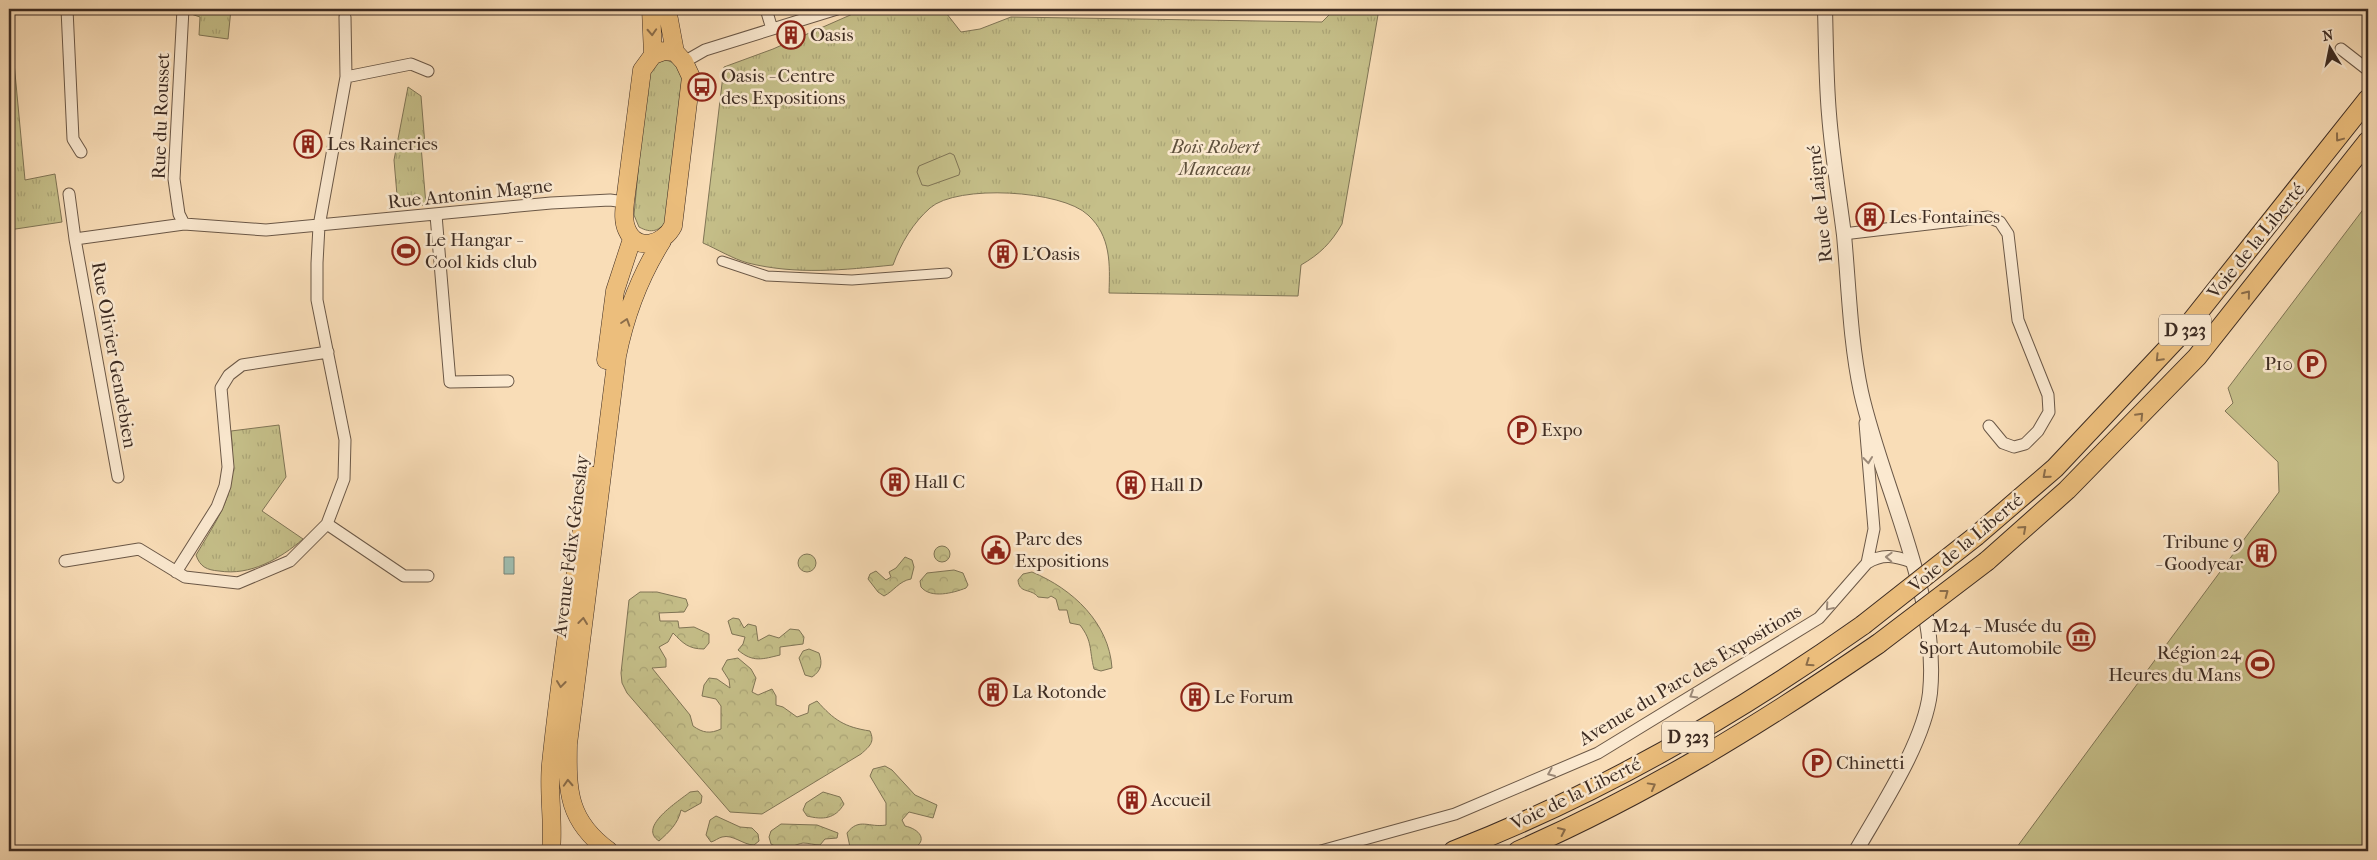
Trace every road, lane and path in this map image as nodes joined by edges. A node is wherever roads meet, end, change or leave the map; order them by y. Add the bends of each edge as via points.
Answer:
1 (67, 9) edge
2 (182, 9) edge
3 (651, 9) edge
4 (668, 9) edge
5 (766, 9) edge
6 (836, 9) edge
7 (1825, 9) edge
8 (345, 17) dead end
9 (772, 29) junction
10 (2341, 49) dead end
11 (653, 55) junction
12 (680, 57) junction
13 (2368, 70) edge
14 (428, 71) dead end
15 (346, 77) junction
16 (2368, 99) edge
17 (2368, 141) edge
18 (81, 152) dead end
19 (69, 194) dead end
20 (625, 202) junction
21 (436, 215) junction
22 (184, 224) junction
23 (319, 226) junction
24 (1844, 234) junction
25 (75, 239) junction
26 (632, 239) junction
27 (662, 241) junction
28 (722, 261) dead end
29 (947, 273) dead end
30 (328, 352) junction
31 (508, 381) dead end
32 (1861, 394) junction
33 (1989, 426) dead end
34 (118, 477) dead end
35 (327, 524) junction
36 (65, 561) dead end
37 (1912, 562) junction
38 (1867, 563) junction
39 (176, 572) junction
40 (428, 576) dead end
41 (551, 851) edge
42 (609, 851) edge
43 (1321, 851) edge
44 (1453, 851) edge
45 (1518, 851) edge
46 (1856, 851) edge

1 - 18 street via 73,140
2 - 22 street, Rue du Rousset via 174,178 179,214
3 -> 11 main road
4 - 12 main road
5 - 9 street
6 - 9 street
7 - 24 street, Rue de Laigné via 1829,114
8 - 15 street
9 - 12 street
10 - 13 street
11 - 12 main road via 664,51
11 - 20 main road via 642,70
12 - 27 main road, Avenue Félix Géneslay via 691,77 673,226
14 - 15 street via 411,64
15 - 23 street
16 -> 44 highway, Voie de la Liberté / D 323, bridge via 2182,333 2055,468 1976,536 1863,625 1785,679 1671,747 1556,806
45 -> 17 highway, Voie de la Liberté / D 323, bridge via 1609,809 1707,756 1878,644 1987,561 2067,490 2197,357
19 - 25 street, Rue Olivier Gendebien
20 - 21 street, Rue Antonin Magne via 551,203
20 - 26 main road via 624,222
21 - 23 street, Rue Antonin Magne
21 - 31 street via 450,382
22 - 23 street, Rue Olivier Gendebien via 266,230
22 - 25 street, Rue Olivier Gendebien
23 - 30 street via 317,300
24 - 32 street, Rue de Laigné via 1853,352
24 - 33 street via 1988,216 2000,222 2008,234 2018,320 2048,395 2049,412 2038,431 2025,444 2014,448
25 - 34 street, Rue Olivier Gendebien
26 - 27 main road via 641,243
26 -> 41 main road, Avenue Félix Géneslay via 612,306 570,610 551,767
42 -> 27 main road, Avenue Félix Géneslay via 584,828 571,803 568,744 617,356 638,286
28 - 29 street via 767,276 852,280
30 - 35 street via 345,440 344,479
30 - 39 street via 242,365 229,375 221,388 228,466 225,486 217,506
32 - 37 street, Rue de Laigné
32 -> 38 street, Avenue du Parc des Expositions via 1874,529
35 - 39 street via 290,562 238,582 185,577
35 - 40 street via 404,576
36 - 39 street via 140,549
37 -> 38 street via 1887,555
37 - 46 street, Rue de Laigné via 1929,634 1932,665 1929,696 1918,734 1904,765
38 -> 43 street, Avenue du Parc des Expositions via 1819,618 1598,753 1454,814

